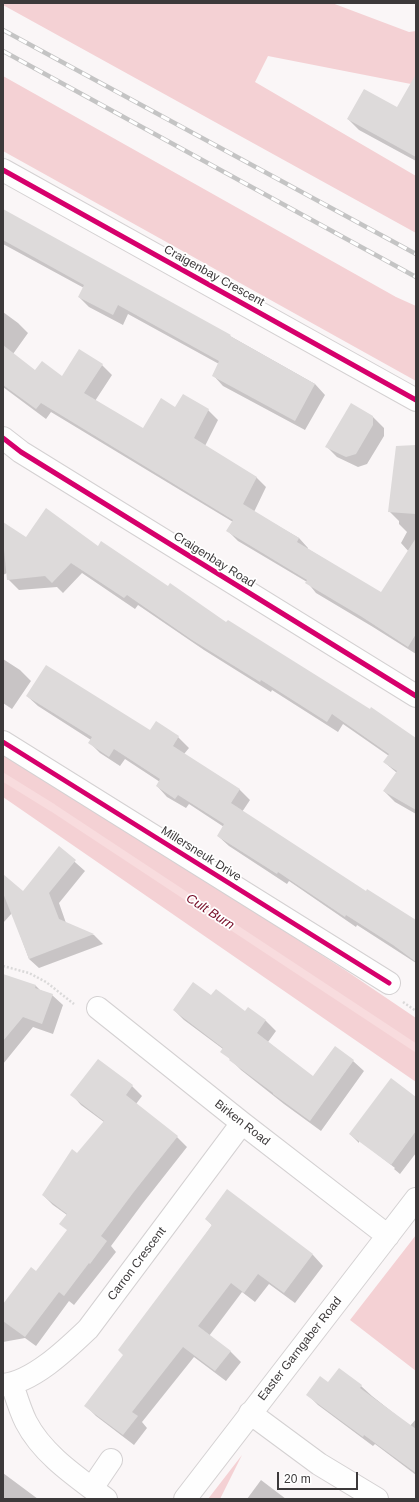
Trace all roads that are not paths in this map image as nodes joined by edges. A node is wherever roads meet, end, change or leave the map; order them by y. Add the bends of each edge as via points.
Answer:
1 (3, 170) edge
2 (416, 400) edge
3 (3, 438) edge
4 (12, 454) edge
5 (416, 696) edge
6 (3, 742) edge
7 (389, 983) dead end
8 (98, 1008) road end
9 (242, 1123) junction
10 (416, 1199) edge
11 (388, 1236) junction
12 (7, 1384) edge
13 (250, 1413) junction
14 (111, 1460) dead end
15 (99, 1494) edge
16 (185, 1499) edge
17 (377, 1499) edge

1 - 2 street, Craigenbay Crescent
3 - 4 street, Craigenbay Road
4 - 5 street, Craigenbay Road
6 - 7 street, Millersneuk Drive
8 - 9 street, Birken Road
9 - 11 street, Birken Road
9 - 12 street, Carron Crescent via 88,1329 65,1351 36,1372
10 - 11 street, Easter Garngaber Road
11 - 13 street, Easter Garngaber Road
12 - 15 street, Carron Crescent via 38,1441 52,1456
13 - 16 street, Easter Garngaber Road
13 - 17 street via 319,1464
14 - 15 street, Carron Crescent

